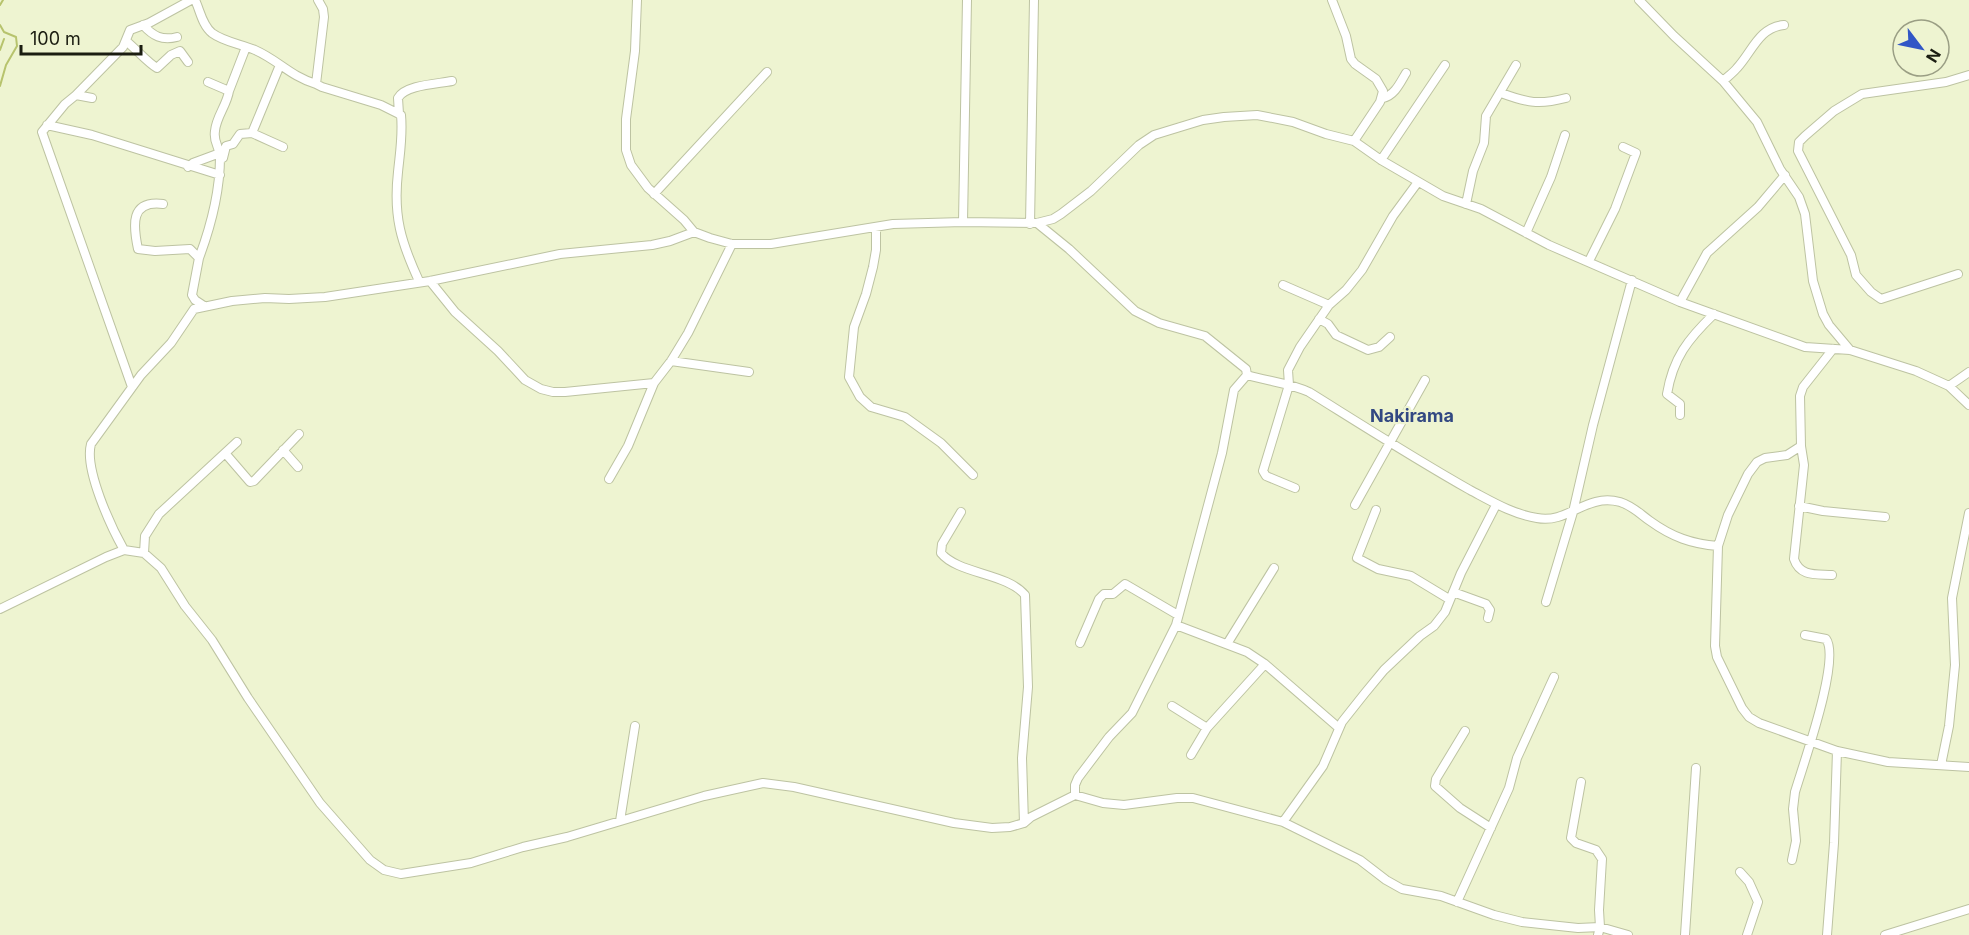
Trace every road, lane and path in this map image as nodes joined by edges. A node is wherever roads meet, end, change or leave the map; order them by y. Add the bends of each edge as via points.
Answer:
1 (193, 0) edge
2 (318, 0) edge
3 (637, 0) edge
4 (967, 0) edge
5 (1034, 0) edge
6 (1332, 0) edge
7 (1639, 0) edge
8 (143, 25) junction
9 (1784, 25) dead end
10 (177, 37) dead end
11 (126, 41) junction
12 (246, 47) junction
13 (188, 62) dead end
14 (280, 65) junction
15 (1445, 65) dead end
16 (1516, 65) dead end
17 (767, 72) dead end
18 (1406, 73) dead end
19 (1968, 78) edge
20 (452, 81) dead end
21 (1723, 81) junction
22 (208, 82) dead end
23 (316, 84) junction
24 (229, 91) junction
25 (1502, 93) junction
26 (76, 95) junction
27 (92, 98) dead end
28 (1383, 98) junction
29 (1566, 98) dead end
30 (399, 114) junction
31 (47, 125) junction
32 (252, 133) junction
33 (1565, 135) dead end
34 (1354, 141) junction
35 (283, 147) dead end
36 (1623, 147) dead end
37 (220, 155) junction
38 (1382, 160) junction
39 (188, 167) junction
40 (1785, 175) junction
41 (220, 176) junction
42 (1418, 182) junction
43 (654, 194) junction
44 (163, 204) dead end
45 (1466, 204) junction
46 (1053, 219) junction
47 (963, 222) junction
48 (1034, 224) junction
49 (876, 227) junction
50 (694, 232) junction
51 (1526, 233) junction
52 (1053, 236) junction
53 (732, 244) junction
54 (199, 258) junction
55 (1589, 261) junction
56 (1958, 274) dead end
57 (1632, 280) junction
58 (419, 281) junction
59 (430, 281) junction
60 (1283, 285) dead end
61 (1680, 302) junction
62 (1329, 305) junction
63 (204, 306) junction
64 (1713, 314) junction
65 (1319, 319) junction
66 (1390, 337) dead end
67 (1833, 349) junction
68 (1850, 350) junction
69 (671, 361) junction
70 (749, 372) dead end
71 (1969, 372) edge
72 (1247, 375) junction
73 (1425, 380) dead end
74 (654, 383) junction
75 (1289, 386) junction
76 (1949, 386) junction
77 (132, 387) junction
78 (1969, 405) edge
79 (1680, 415) dead end
80 (299, 434) dead end
81 (237, 442) dead end
82 (1389, 443) junction
83 (1801, 446) junction
84 (283, 450) junction
85 (225, 453) junction
86 (298, 467) dead end
87 (973, 475) dead end
88 (609, 478) dead end
89 (1295, 488) dead end
90 (1355, 505) dead end
91 (1496, 505) junction
92 (1799, 506) junction
93 (1376, 510) dead end
94 (961, 512) dead end
95 (1573, 512) junction
96 (1969, 513) edge
97 (1885, 517) dead end
98 (1718, 546) junction
99 (124, 550) junction
100 (144, 553) junction
101 (1274, 568) dead end
102 (1832, 575) dead end
103 (1451, 595) junction
104 (1546, 602) dead end
105 (0, 609) edge
106 (1178, 615) junction
107 (1488, 618) dead end
108 (1176, 625) junction
109 (1805, 635) dead end
110 (1080, 643) dead end
111 (1227, 644) junction
112 (1265, 664) junction
113 (1554, 677) dead end
114 (1172, 706) dead end
115 (635, 726) dead end
116 (1207, 728) junction
117 (1339, 728) junction
118 (1465, 731) dead end
119 (1810, 740) junction
120 (1837, 751) junction
121 (1191, 755) dead end
122 (1941, 765) junction
123 (1969, 767) edge
124 (1696, 768) dead end
125 (1581, 782) dead end
126 (1075, 795) junction
127 (620, 821) junction
128 (1283, 822) junction
129 (1024, 823) junction
130 (1491, 828) junction
131 (1792, 860) dead end
132 (1740, 872) dead end
133 (1457, 902) junction
134 (1969, 909) edge
135 (1599, 931) edge
136 (1628, 935) edge
137 (1685, 935) edge
138 (1747, 935) edge
139 (1827, 935) edge
140 (1885, 935) edge

1 - 8 street
1 - 12 street via 212,33
2 - 23 street via 324,16
3 - 43 street via 626,150 639,178
4 - 47 street
5 - 48 street
6 - 28 street via 1352,59 1376,79
7 - 21 street
8 - 10 street via 156,37
8 - 11 street via 130,30
9 - 21 street via 1765,32
11 - 13 street via 158,68 180,51
11 - 26 street
12 - 14 street
12 - 24 street
14 - 23 street
14 - 32 street
15 - 38 street
16 - 25 street
17 - 43 street
18 - 28 street via 1396,89
19 - 56 street via 1862,94 1805,136 1798,151 1851,255 1856,275 1871,292 1881,298
20 - 30 street via 407,88 398,98
21 - 40 street via 1757,122
22 - 24 street
23 - 30 street
24 - 37 street via 215,128 214,143
25 - 29 street via 1526,102
25 - 45 street via 1486,116 1484,143
26 - 27 street
26 - 31 street
28 - 34 street
30 - 58 street via 403,140 397,216 404,248
31 - 39 street via 92,135
31 - 77 street via 42,132
32 - 35 street
32 - 37 street via 240,134 233,144 226,146 223,158
33 - 51 street
34 - 38 street
34 - 46 street via 1257,115 1203,120 1163,131 1139,145 1091,191
36 - 55 street via 1636,153 1616,209
37 - 39 street
37 - 41 street
38 - 42 street
39 - 41 street
40 - 61 street via 1758,207 1707,253
40 - 68 street via 1804,214 1818,300 1829,325
41 - 54 street
42 - 45 street
42 - 62 street via 1362,270
43 - 50 street
44 - 54 street via 151,202 140,209 134,221 138,249 190,249
45 - 51 street
46 - 48 street
46 - 52 street
47 - 48 street
47 - 49 street
48 - 52 street
49 - 53 street via 771,244
49 - 87 street via 873,267 854,327 849,376 860,397 871,407 905,417 941,443
50 - 53 street
50 - 59 street via 652,245 560,254
51 - 55 street
52 - 72 street via 1135,311 1159,323 1205,336 1246,369
53 - 69 street
54 - 63 street via 192,295
55 - 57 street
57 - 61 street
57 - 95 street
58 - 59 street
58 - 63 street via 324,297 265,298
59 - 74 street via 455,312 525,380 541,389 565,392
60 - 62 street
61 - 64 street
62 - 65 street
63 - 77 street via 194,309
64 - 67 street via 1805,347
64 - 79 street via 1691,335 1671,372 1667,394 1680,404
65 - 66 street via 1336,335 1368,350 1379,347
65 - 75 street via 1288,370
67 - 68 street
67 - 83 street via 1800,396
68 - 76 street via 1917,371
69 - 70 street
69 - 74 street
71 - 76 street
72 - 75 street
72 - 106 street via 1234,390 1222,453
73 - 82 street
74 - 88 street via 628,446
75 - 82 street via 1309,392
75 - 89 street via 1263,471 1266,476
76 - 78 street
77 - 99 street via 96,436 89,456 102,504
80 - 84 street
81 - 85 street
82 - 90 street
82 - 91 street
83 - 92 street via 1804,465
83 - 98 street via 1787,455 1757,462 1728,515
84 - 85 street via 250,482
84 - 86 street
85 - 100 street via 159,514 145,536
91 - 95 street via 1537,518
91 - 103 street
92 - 97 street
92 - 102 street via 1796,566 1805,573
93 - 103 street via 1357,558 1378,569 1411,576
94 - 129 street via 942,543 941,553 950,561 1000,580 1025,595 1028,687 1022,758
95 - 98 street via 1592,501 1622,503 1638,509 1681,540
95 - 104 street
96 - 122 street via 1952,598 1955,665 1950,726
98 - 119 street via 1715,646 1725,675 1749,717
99 - 100 street
99 - 105 street
100 - 127 street via 161,568 212,640 320,803 352,842 384,870 400,874 471,863
101 - 111 street
103 - 107 street via 1486,604 1490,610
103 - 117 street via 1434,626 1384,670
106 - 108 street
106 - 110 street via 1125,584 1099,599
108 - 111 street
108 - 126 street via 1132,713 1078,777
109 - 119 street via 1826,639 1830,653 1826,686
111 - 112 street
112 - 116 street
112 - 117 street
113 - 130 street
114 - 116 street
115 - 127 street
116 - 121 street
117 - 128 street via 1323,766
118 - 130 street via 1435,786
119 - 120 street
119 - 131 street via 1795,792 1796,841
120 - 122 street via 1888,762
120 - 139 street
122 - 123 street
124 - 137 street
125 - 135 street via 1571,838 1601,855
126 - 128 street via 1124,805 1192,798
126 - 129 street
127 - 129 street via 763,783 978,827
128 - 133 street via 1360,860 1402,889
130 - 133 street
132 - 138 street via 1758,902
133 - 135 street via 1522,922
134 - 140 street
135 - 136 street

